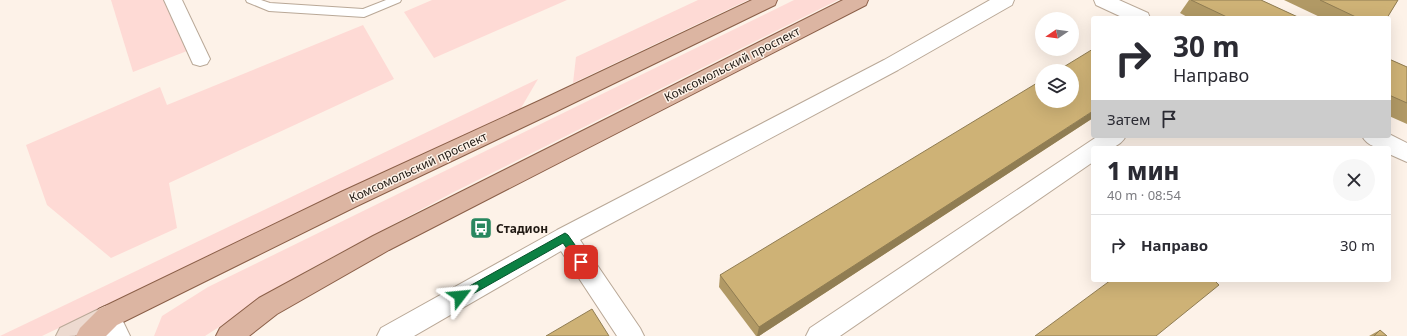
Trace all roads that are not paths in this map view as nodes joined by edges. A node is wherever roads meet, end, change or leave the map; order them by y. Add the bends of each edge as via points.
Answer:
1 (173, 0) edge
2 (251, 0) edge
3 (396, 0) edge
4 (768, 0) edge
5 (858, 0) edge
6 (1005, 0) edge
7 (1103, 0) edge
8 (1137, 16) edge
9 (200, 59) dead end
10 (1112, 138) edge
11 (1377, 138) edge
12 (1101, 146) edge
13 (1091, 152) edge
14 (1407, 153) edge
15 (565, 238) junction
16 (112, 327) edge
17 (69, 336) edge
18 (89, 336) edge
19 (229, 336) edge
20 (390, 336) edge
21 (631, 336) edge
22 (819, 336) edge

1 - 9 street
2 - 3 lane via 269,7 364,13
4 - 16 main road, Комсомольский проспект via 349,199
5 - 19 main road, Комсомольский проспект via 381,242 268,306
6 - 15 street via 891,65
7 - 8 street
10 - 12 street
11 - 14 street
13 - 22 street
15 - 20 street
15 - 21 street
16 - 17 main road, Комсомольский проспект
16 - 18 main road

